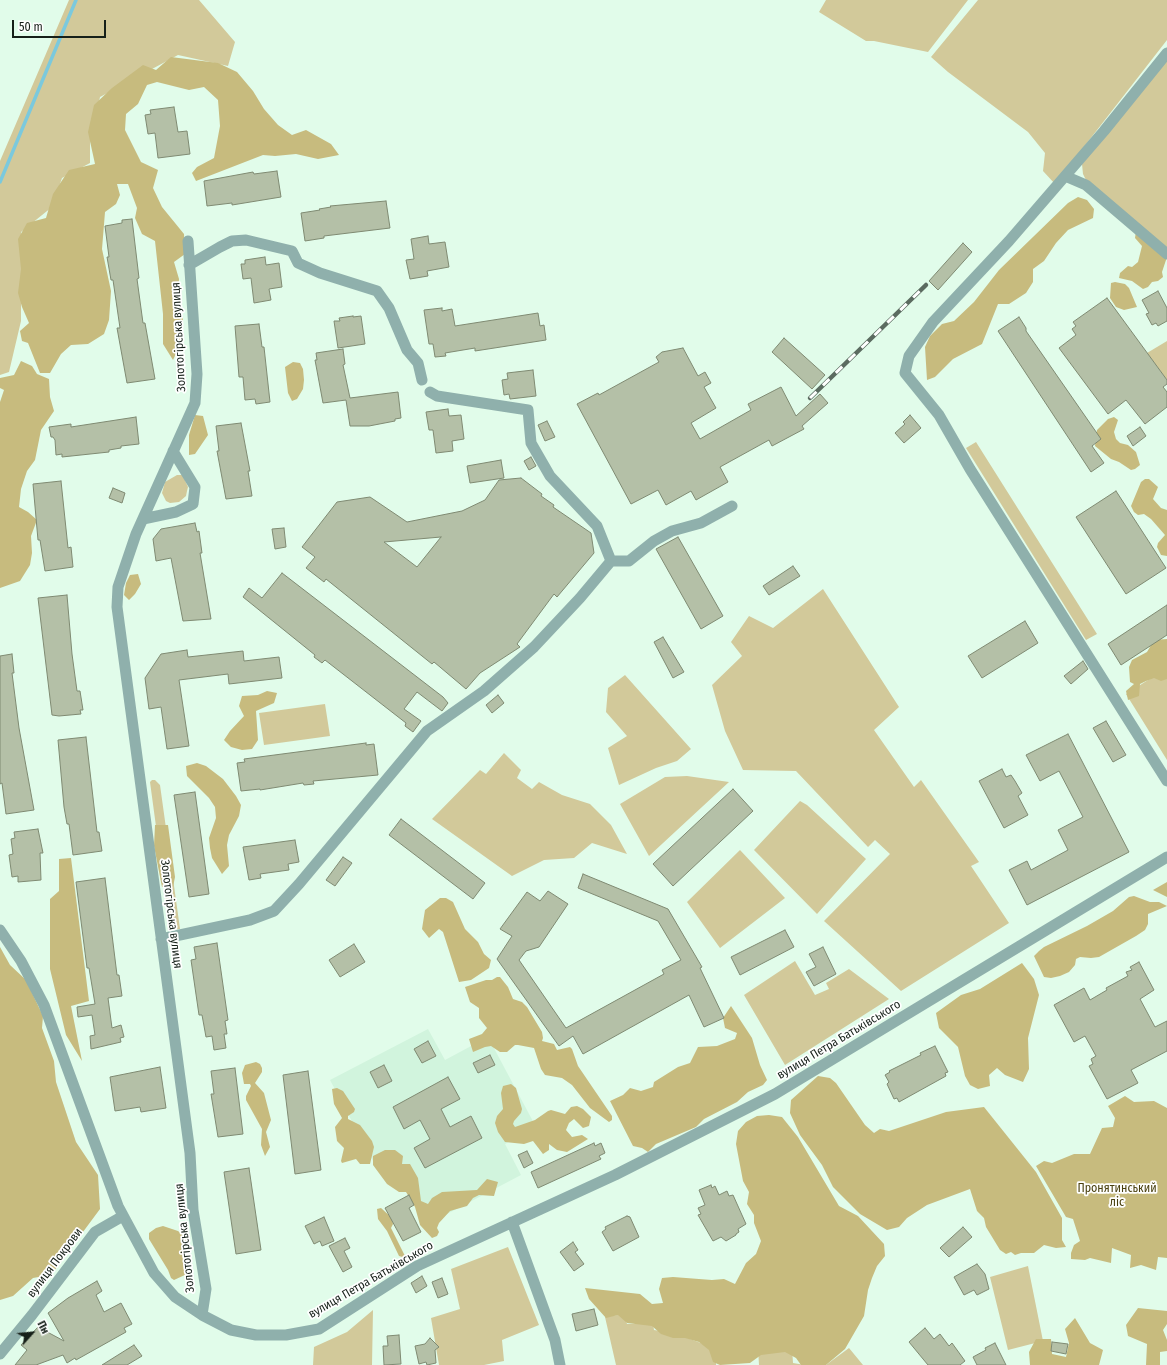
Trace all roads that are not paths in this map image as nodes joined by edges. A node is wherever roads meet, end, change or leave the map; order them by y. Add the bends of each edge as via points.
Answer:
1 (1167, 53) edge
2 (1066, 176) junction
3 (188, 241) dead end
4 (1167, 254) edge
5 (189, 265) junction
6 (422, 380) dead end
7 (430, 392) dead end
8 (173, 452) junction
9 (732, 506) dead end
10 (143, 520) junction
11 (611, 561) junction
12 (1167, 781) edge
13 (1167, 857) edge
14 (0, 930) edge
15 (161, 939) junction
16 (123, 1216) junction
17 (512, 1222) junction
18 (202, 1315) junction
19 (0, 1354) edge
20 (560, 1365) edge

1 - 2 street
2 - 4 street via 1086,185
2 - 12 street via 933,322 909,356 905,373 939,415
3 - 5 street, Золотогірська вулиця
5 - 6 street via 224,245 246,240 292,250 298,263 312,270 377,290 389,308 407,350 418,363
5 - 8 street, Золотогірська вулиця via 197,374 195,403
7 - 11 street via 444,397 528,410 531,443 550,476 596,526
8 - 10 street, Золотогірська вулиця
8 - 10 street via 195,487 193,504 176,512
9 - 11 street via 700,523 672,531 654,541 629,561
10 - 15 street, Золотогірська вулиця via 118,587 117,607
11 - 15 street via 534,647 484,691 427,731 274,911 250,920
13 - 17 street, вулиця Петра Батьківського via 775,1094 615,1176
14 - 16 street, вулиця Петра Батьківського via 21,961 44,1005
15 - 18 street, Золотогірська вулиця via 190,1153 192,1210 206,1289
16 - 18 street, вулиця Петра Батьківського via 154,1273 175,1297
16 - 19 street, вулиця Покрови via 95,1232
17 - 18 street, вулиця Петра Батьківського via 417,1266 319,1329 286,1335 256,1335 231,1330
17 - 20 street via 556,1340

